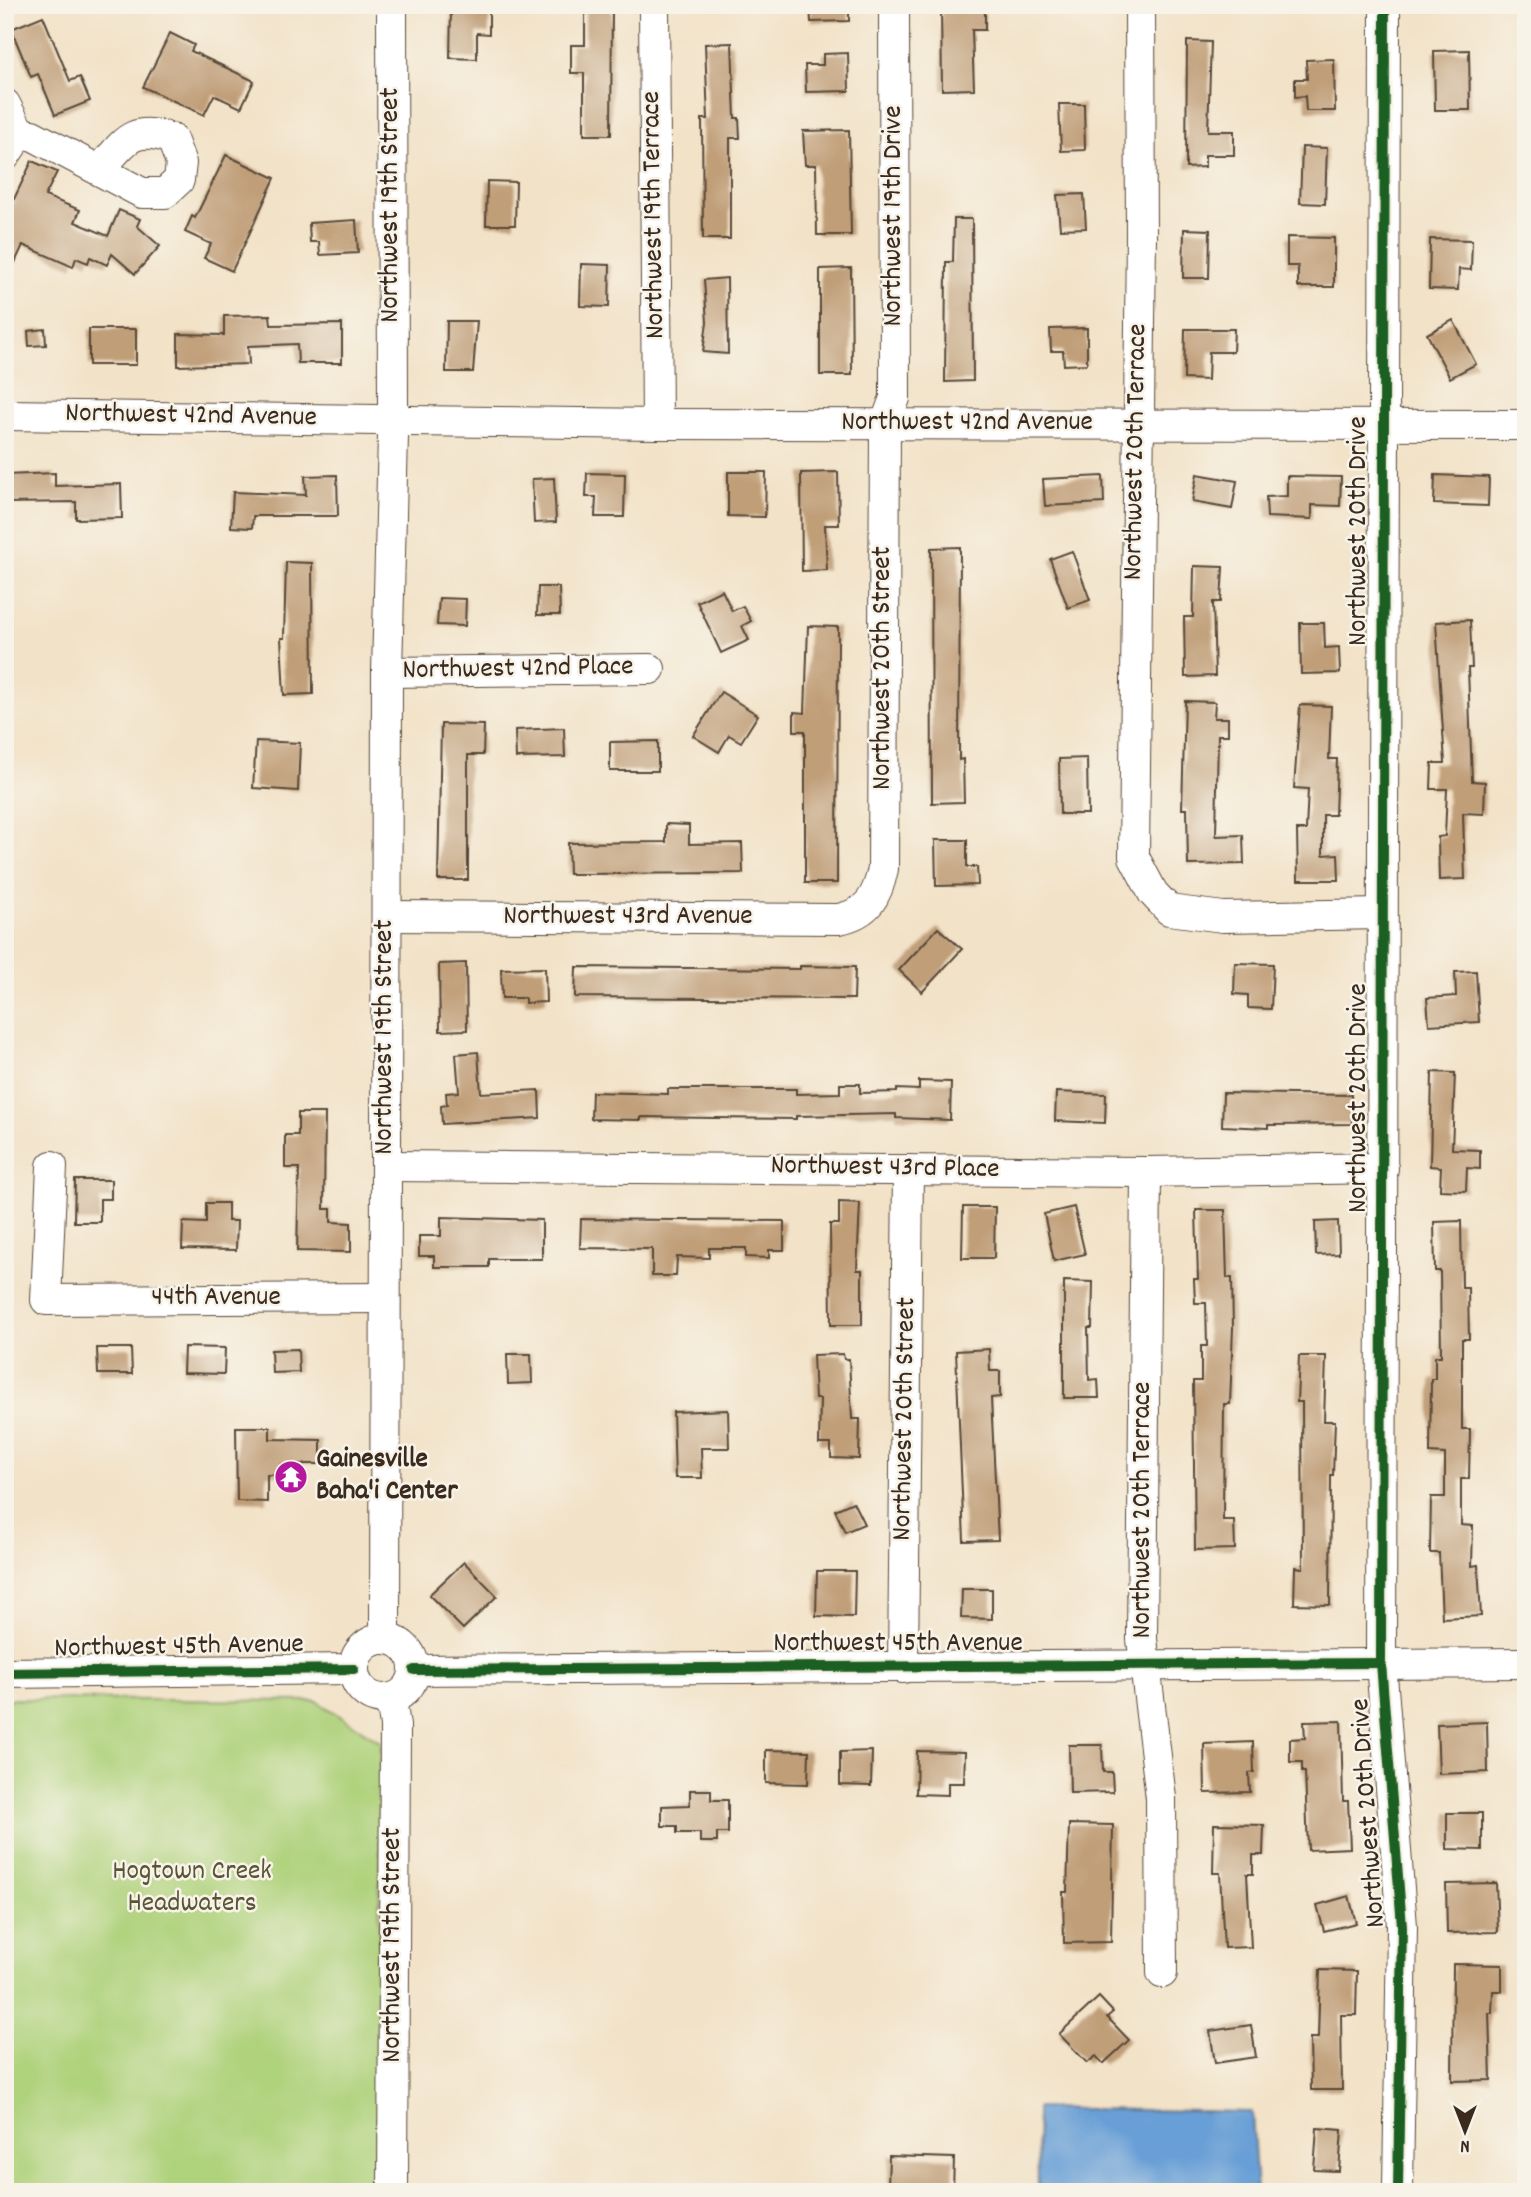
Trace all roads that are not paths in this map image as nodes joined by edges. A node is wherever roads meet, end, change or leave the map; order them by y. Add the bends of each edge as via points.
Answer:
1 (391, 5) edge
2 (654, 5) edge
3 (894, 5) edge
4 (1140, 5) edge
5 (1385, 5) edge
6 (5, 104) edge
7 (13, 145) edge
8 (100, 170) dead end
9 (5, 415) edge
10 (393, 420) junction
11 (657, 424) junction
12 (1138, 424) junction
13 (1383, 424) junction
14 (885, 425) junction
15 (1526, 425) edge
16 (650, 669) dead end
17 (387, 672) junction
18 (867, 908) joint
19 (1381, 914) junction
20 (387, 916) junction
21 (52, 1166) dead end
22 (386, 1166) junction
23 (1383, 1168) junction
24 (908, 1170) junction
25 (1146, 1172) junction
26 (385, 1298) junction
27 (385, 1639) junction
28 (1381, 1663) junction
29 (1526, 1663) edge
30 (1146, 1666) junction
31 (903, 1668) junction
32 (354, 1669) junction
33 (414, 1670) junction
34 (5, 1673) edge
35 (391, 1699) junction
36 (1162, 1973) dead end
37 (1398, 2189) dead end
38 (393, 2192) edge

1 - 10 street, Northwest 19th Street
2 - 11 street, Northwest 19th Terrace
3 - 14 street, Northwest 19th Drive via 895,398
4 - 12 street, Northwest 20th Terrace
5 - 13 street, Northwest 20th Drive
6 - 7 street
7 - 8 street via 32,135
9 - 10 street, Northwest 42nd Avenue
10 - 11 street, Northwest 42nd Avenue
10 - 17 street, Northwest 19th Street
11 - 14 street, Northwest 42nd Avenue
12 - 13 street, Northwest 42nd Avenue
12 - 14 street, Northwest 42nd Avenue
12 - 19 street, Northwest 20th Terrace via 1133,857 1153,893 1169,910 1223,917
13 - 15 street, Northwest 42nd Avenue
13 - 19 street, Northwest 20th Drive
14 - 18 street, Northwest 20th Street via 883,869 879,890
16 - 17 street, Northwest 42nd Place
17 - 20 street, Northwest 19th Street
18 - 20 street, Northwest 43rd Avenue via 839,919
19 - 23 street, Northwest 20th Drive
20 - 22 street, Northwest 19th Street
21 - 26 street, 44th Avenue via 46,1300
22 - 24 street, Northwest 43rd Place
22 - 26 street, Northwest 19th Street
23 - 25 street, Northwest 43rd Place
23 - 28 street, Northwest 20th Drive
24 - 25 street, Northwest 43rd Place
24 - 31 street, Northwest 20th Street
25 - 30 street, Northwest 20th Terrace via 1142,1639
26 - 27 street, Northwest 19th Street
27 - 32 street via 363,1648
27 - 33 street via 406,1648
28 - 29 street, Northwest 45th Avenue
28 - 30 street, Northwest 45th Avenue
28 - 37 street, Northwest 20th Drive via 1402,1926
30 - 31 street, Northwest 45th Avenue
30 - 36 street, Northwest 20th Terrace via 1161,1798
31 - 33 street, Northwest 45th Avenue
32 - 34 street, Northwest 45th Avenue
32 - 35 street via 362,1690 372,1697
33 - 35 street via 405,1691
35 - 38 street, Northwest 19th Street via 396,1726

